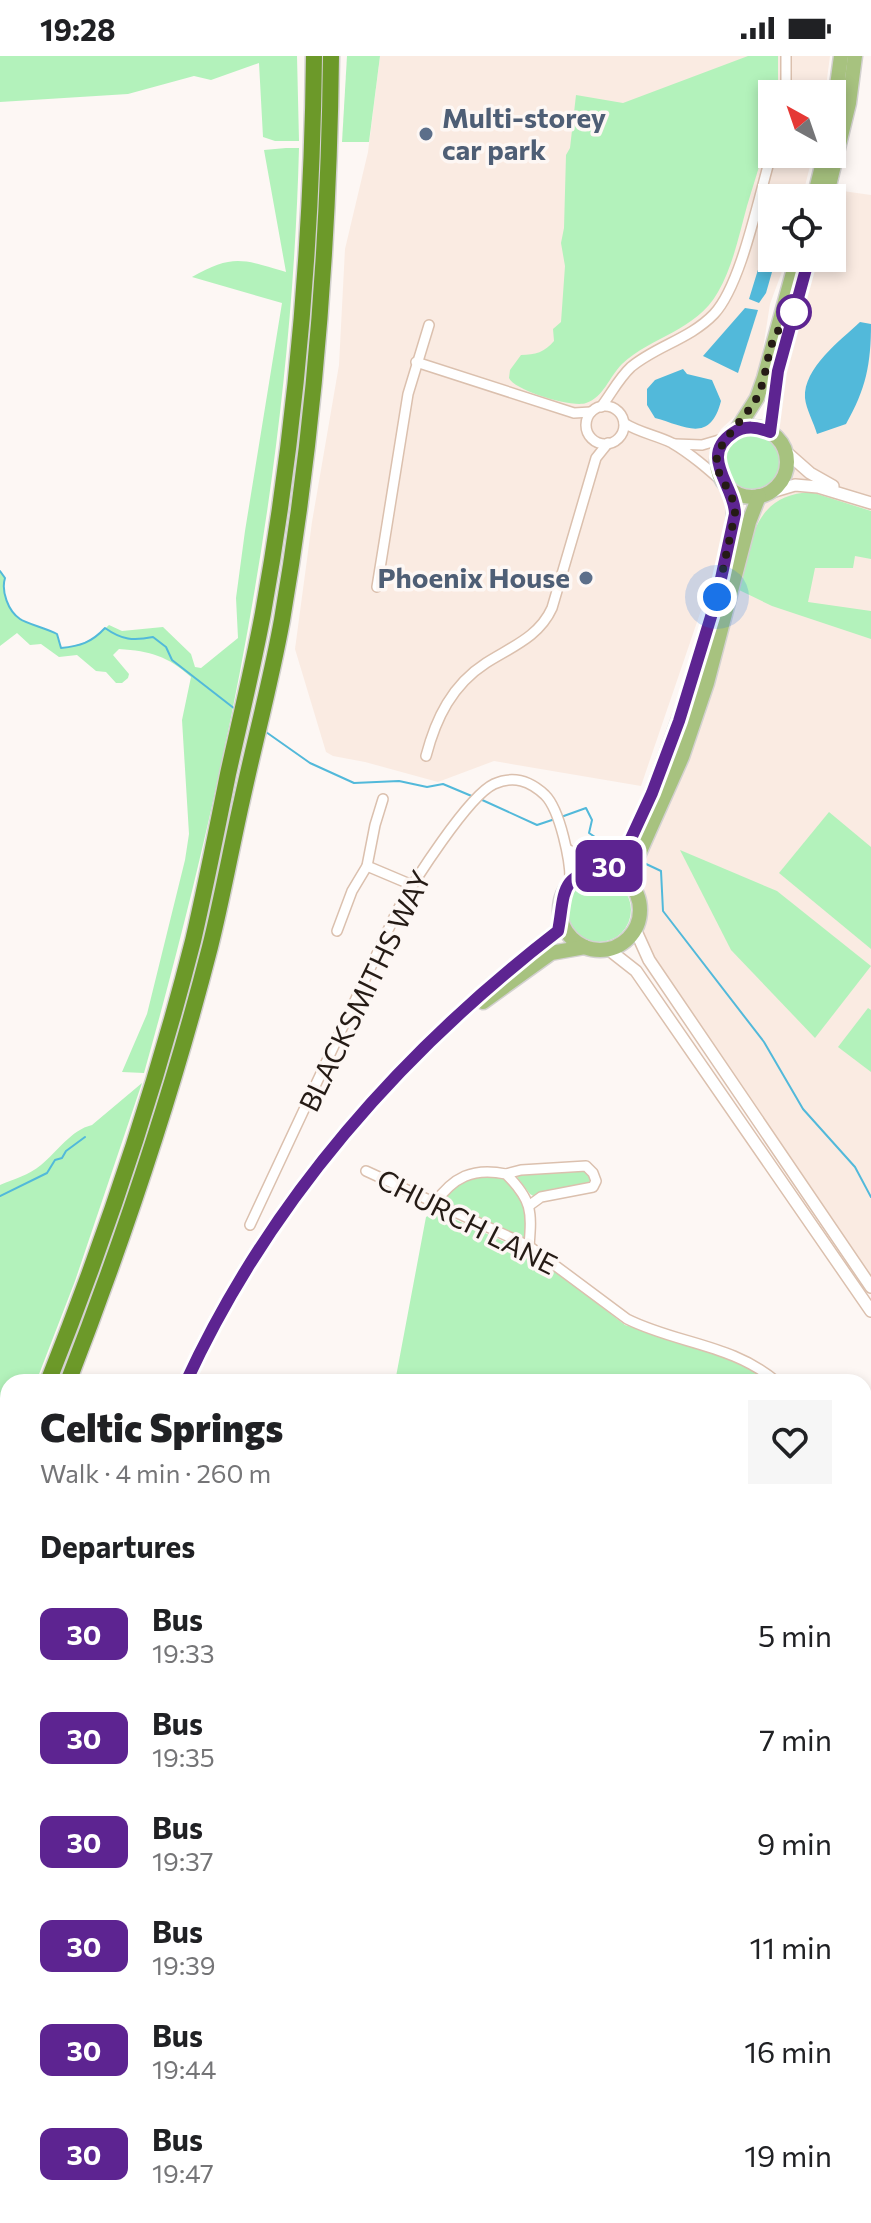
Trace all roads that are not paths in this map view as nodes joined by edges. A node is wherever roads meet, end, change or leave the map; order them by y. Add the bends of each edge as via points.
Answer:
1 (303, 56) edge
2 (314, 56) edge
3 (331, 56) edge
4 (341, 56) edge
5 (786, 56) edge
6 (841, 56) edge
7 (855, 56) edge
8 (786, 80) edge
9 (838, 80) edge
10 (767, 168) edge
11 (829, 184) edge
12 (308, 227) junction
13 (324, 267) junction
14 (793, 272) edge
15 (805, 272) edge
16 (429, 325) dead end
17 (416, 362) junction
18 (617, 384) junction
19 (601, 407) junction
20 (616, 409) junction
21 (591, 412) junction
22 (574, 413) junction
23 (624, 423) junction
24 (587, 431) junction
25 (770, 432) junction
26 (638, 433) junction
27 (731, 434) junction
28 (594, 440) junction
29 (613, 441) junction
30 (672, 443) junction
31 (785, 451) junction
32 (596, 458) junction
33 (727, 486) junction
34 (764, 494) junction
35 (855, 498) junction
36 (871, 503) edge
37 (377, 587) dead end
38 (426, 756) dead end
39 (383, 799) dead end
40 (565, 844) junction
41 (367, 866) junction
42 (605, 870) junction
43 (590, 871) junction
44 (570, 883) junction
45 (630, 883) junction
46 (412, 885) junction
47 (561, 918) junction
48 (635, 929) junction
49 (337, 931) dead end
50 (585, 947) junction
51 (608, 949) junction
52 (446, 1027) junction
53 (366, 1171) dead end
54 (506, 1174) junction
55 (434, 1204) junction
56 (530, 1205) junction
57 (250, 1225) dead end
58 (529, 1246) junction
59 (871, 1287) edge
60 (871, 1311) edge
61 (51, 1374) edge
62 (71, 1374) edge
63 (190, 1374) edge
64 (766, 1374) edge

1 - 12 highway
2 - 12 highway
3 - 13 highway
4 - 13 highway
5 - 8 street
6 - 9 main road
7 - 11 main road
10 - 18 street via 724,301 698,328 638,362
12 - 61 highway via 292,407 263,615 193,940 108,1221
13 - 62 highway via 306,454 281,622 210,946 128,1221
14 - 27 main road via 759,395
15 - 25 main road via 778,371
16 - 17 street
17 - 22 street
17 - 37 street
18 - 19 street
18 - 20 street
19 - 20 street
19 - 21 street
20 - 23 street
21 - 22 street
21 - 24 street
22 - 24 street
23 - 26 street
23 - 29 street
24 - 28 street
25 - 27 main road via 758,427
25 - 31 main road
26 - 29 street
26 - 30 street
27 - 30 street via 702,445
27 - 33 main road via 717,457
28 - 29 street
28 - 32 street
29 - 32 street
30 - 33 street
31 - 34 main road via 781,481
31 - 35 street via 810,473
32 - 38 street via 545,623 458,688 437,720
33 - 34 main road via 741,495
33 - 42 main road via 735,502 732,533 697,670 646,806 628,845
34 - 35 street via 795,485
34 - 45 main road via 749,522 682,757
35 - 36 street
39 - 41 street
40 - 43 street, BLACKSMITHS WAY
40 - 44 street, BLACKSMITHS WAY
40 - 46 street, BLACKSMITHS WAY via 551,802 530,784 518,779 492,784
41 - 46 street
41 - 49 street
42 - 43 main road
42 - 45 main road
43 - 44 main road
44 - 47 main road via 563,894
45 - 48 main road via 640,908
46 - 57 street, BLACKSMITHS WAY
47 - 50 main road via 565,931
47 - 52 main road via 558,931 497,978
48 - 51 main road
48 - 59 street via 649,960
50 - 51 main road
50 - 52 main road via 551,953
51 - 60 street via 636,971
52 - 63 main road via 312,1170 249,1265
53 - 55 street, CHURCH LANE
54 - 55 street via 463,1175
54 - 56 street
54 - 56 street via 586,1166 593,1173 593,1187 541,1197
55 - 58 street, CHURCH LANE
56 - 58 street
58 - 64 street, CHURCH LANE via 627,1319 720,1349

